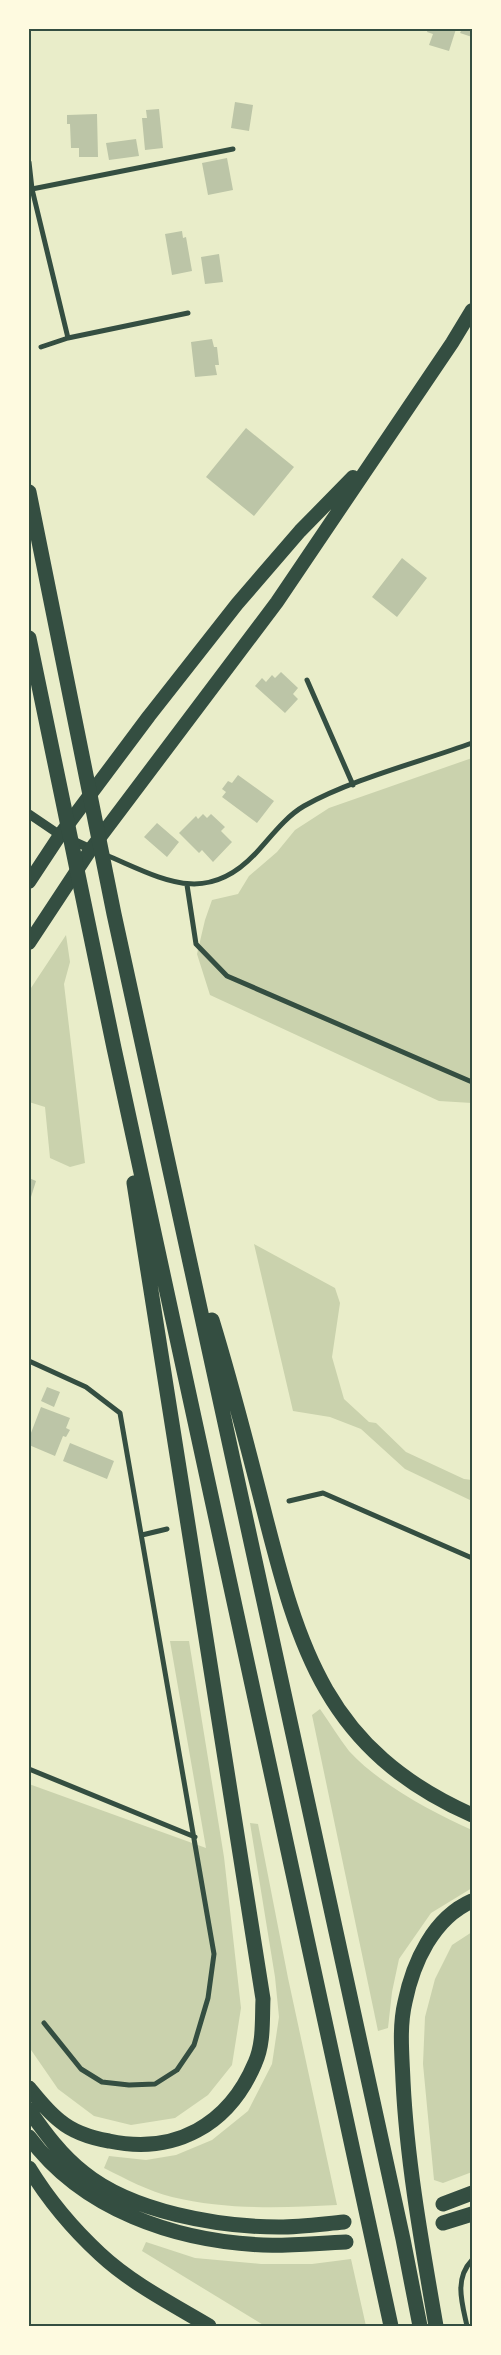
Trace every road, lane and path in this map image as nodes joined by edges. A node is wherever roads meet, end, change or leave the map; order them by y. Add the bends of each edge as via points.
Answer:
1 (233, 149) dead end
2 (29, 162) edge
3 (32, 189) junction
4 (472, 310) edge
5 (188, 313) dead end
6 (68, 338) junction
7 (41, 347) dead end
8 (376, 453) junction
9 (29, 492) edge
10 (29, 638) edge
11 (307, 680) dead end
12 (472, 743) edge
13 (353, 785) junction
14 (29, 814) edge
15 (60, 835) junction
16 (91, 849) junction
17 (29, 882) edge
18 (187, 885) junction
19 (29, 942) edge
20 (114, 1048) junction
21 (472, 1082) edge
22 (183, 1228) junction
23 (29, 1362) edge
24 (289, 1501) dead end
25 (167, 1529) dead end
26 (142, 1536) junction
27 (472, 1558) edge
28 (29, 1769) edge
29 (472, 1815) edge
30 (195, 1837) junction
31 (472, 1901) edge
32 (44, 2023) dead end
33 (29, 2088) edge
34 (29, 2110) edge
35 (29, 2137) edge
36 (29, 2168) edge
37 (472, 2193) edge
38 (443, 2204) dead end
39 (472, 2214) edge
40 (344, 2222) dead end
41 (443, 2223) dead end
42 (346, 2242) dead end
43 (472, 2260) edge
44 (209, 2326) edge
45 (391, 2326) edge
46 (420, 2326) edge
47 (436, 2326) edge
48 (467, 2326) edge

1 - 3 street
2 - 3 street
3 - 6 street
4 - 8 highway
5 - 6 street
6 - 7 street
8 - 15 highway via 300,531 236,604
8 - 16 highway via 277,602
9 - 22 highway via 114,914
10 - 20 highway
11 - 13 street
12 - 13 street
13 - 18 street via 303,807 250,860 217,881
14 - 15 street
15 - 16 street
15 - 17 highway
16 - 18 street
16 - 19 highway
18 - 21 street via 196,944 227,976
20 - 33 highway via 263,1999 262,2036 256,2061 240,2094 217,2118 187,2136 157,2145 125,2145 90,2138 60,2122
20 - 45 highway
22 - 29 highway via 233,1388 292,1614 315,1672 355,1732 388,1765 420,1787
22 - 46 highway
23 - 26 street via 86,1387 120,1414
24 - 27 street via 323,1493
25 - 26 street
26 - 30 street
28 - 30 street
30 - 32 street via 214,1954 208,1998 194,2045 177,2070 155,2084 102,2082 81,2069
31 - 47 highway via 444,1921 426,1944 404,2003 402,2044 406,2124
34 - 40 highway via 52,2144 85,2174 126,2197 219,2224 280,2227
35 - 42 highway via 41,2154 74,2184 116,2210 160,2228 214,2240 264,2245
36 - 44 highway via 61,2213 100,2254 148,2289
37 - 38 highway
39 - 41 highway
43 - 48 street via 461,2278

